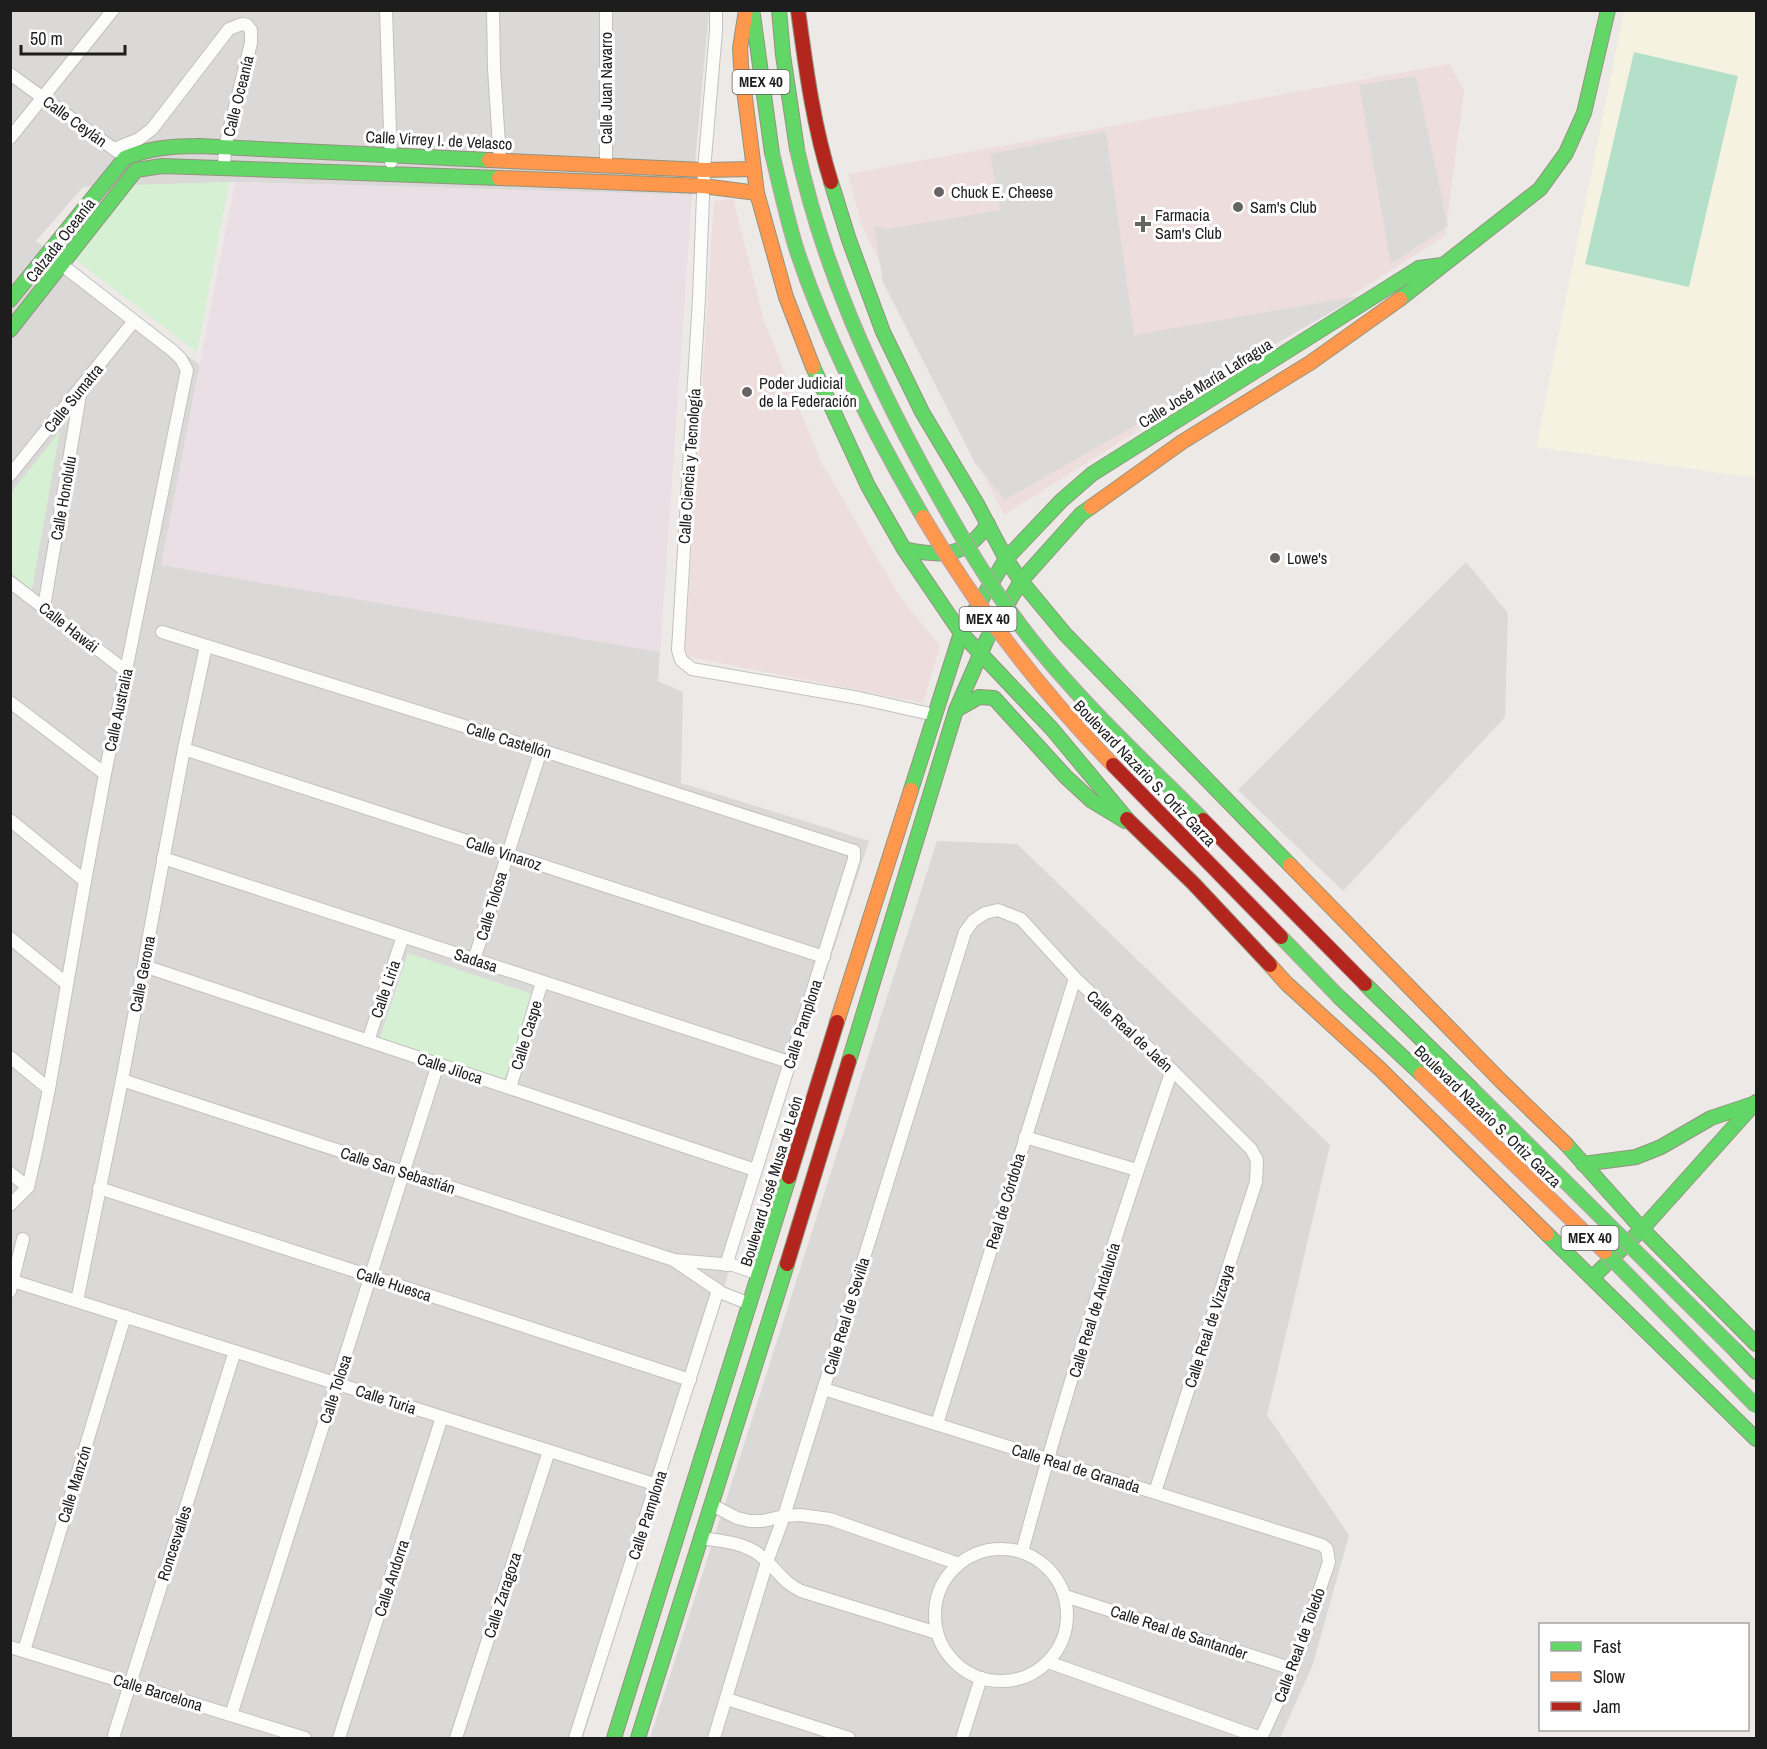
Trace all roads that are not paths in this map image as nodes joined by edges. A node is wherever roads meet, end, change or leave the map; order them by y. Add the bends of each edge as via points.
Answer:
1 (112, 10) edge
2 (386, 10) edge
3 (493, 10) edge
4 (606, 10) edge
5 (716, 10) edge
6 (746, 10) edge
7 (752, 10) edge
8 (779, 10) edge
9 (798, 10) edge
10 (1608, 10) edge
11 (247, 25) joint
12 (10, 74) edge
13 (43, 98) junction
14 (10, 138) edge
15 (225, 147) junction
16 (119, 153) junction
17 (391, 155) junction
18 (500, 160) junction
19 (606, 165) junction
20 (224, 169) junction
21 (753, 169) junction
22 (136, 170) junction
23 (704, 170) junction
24 (392, 175) junction
25 (703, 186) junction
26 (757, 193) junction
27 (62, 265) junction
28 (1442, 265) junction
29 (10, 300) edge
30 (134, 321) junction
31 (10, 330) edge
32 (81, 389) junction
33 (1182, 442) junction
34 (1127, 452) junction
35 (10, 475) edge
36 (988, 524) junction
37 (904, 549) junction
38 (1006, 559) junction
39 (1021, 580) junction
40 (10, 582) edge
41 (44, 608) junction
42 (162, 632) dead end
43 (961, 633) junction
44 (1055, 636) junction
45 (206, 646) junction
46 (980, 655) junction
47 (126, 671) junction
48 (1026, 700) junction
49 (10, 702) edge
50 (956, 710) junction
51 (935, 715) junction
52 (184, 749) junction
53 (541, 750) junction
54 (105, 774) junction
55 (10, 820) edge
56 (1133, 826) junction
57 (854, 852) joint
58 (508, 854) junction
59 (163, 858) junction
60 (85, 881) junction
61 (998, 910) joint
62 (1354, 929) junction
63 (403, 936) junction
64 (10, 938) edge
65 (824, 957) junction
66 (474, 960) junction
67 (144, 966) junction
68 (1075, 978) junction
69 (542, 982) junction
70 (67, 984) junction
71 (1351, 1010) junction
72 (1406, 1025) junction
73 (368, 1041) junction
74 (10, 1057) edge
75 (789, 1062) junction
76 (438, 1064) junction
77 (1172, 1070) junction
78 (1380, 1070) junction
79 (122, 1080) junction
80 (510, 1088) junction
81 (50, 1089) junction
82 (1755, 1102) edge
83 (1025, 1137) junction
84 (1257, 1160) joint
85 (1584, 1164) junction
86 (755, 1170) junction
87 (1137, 1170) junction
88 (404, 1172) junction
89 (10, 1173) edge
90 (28, 1187) junction
91 (99, 1188) junction
92 (10, 1205) edge
93 (1641, 1229) junction
94 (24, 1239) dead end
95 (674, 1260) junction
96 (726, 1265) junction
97 (759, 1274) junction
98 (371, 1276) junction
99 (1592, 1278) junction
100 (12, 1286) edge
101 (718, 1290) junction
102 (77, 1301) junction
103 (750, 1304) junction
104 (125, 1316) junction
105 (1756, 1344) edge
106 (235, 1351) junction
107 (757, 1361) junction
108 (1756, 1372) edge
109 (690, 1380) junction
110 (336, 1384) junction
111 (824, 1389) junction
112 (1756, 1406) edge
113 (442, 1417) junction
114 (937, 1424) junction
115 (1756, 1439) edge
116 (549, 1451) junction
117 (1047, 1460) junction
118 (657, 1485) junction
119 (1155, 1492) junction
120 (712, 1505) junction
121 (784, 1516) junction
122 (701, 1538) junction
123 (1327, 1549) joint
124 (1022, 1552) junction
125 (767, 1562) junction
126 (959, 1564) junction
127 (1065, 1596) junction
128 (937, 1633) junction
129 (10, 1647) edge
130 (24, 1651) junction
131 (1048, 1662) junction
132 (636, 1668) junction
133 (1293, 1669) junction
134 (658, 1674) junction
135 (981, 1678) junction
136 (129, 1683) junction
137 (727, 1699) junction
138 (231, 1714) junction
139 (114, 1735) dead end
140 (305, 1738) edge
141 (339, 1738) edge
142 (456, 1738) edge
143 (575, 1738) edge
144 (614, 1738) edge
145 (638, 1738) edge
146 (714, 1738) edge
147 (843, 1738) edge
148 (962, 1738) edge
149 (1261, 1738) edge

1 - 13 street
2 - 17 street
3 - 18 street
4 - 19 street, Calle Juan Navarro
5 - 23 street, Calle Ciencia y Tecnología
6 - 21 main road via 740,48
7 - 71 main road, Boulevard Nazario S. Ortiz Garza / MEX 40, bridge via 772,153 796,248 882,447 931,534 986,616 1043,690
8 - 72 main road, Boulevard Nazario S. Ortiz Garza / MEX 40, bridge via 804,187 840,297 940,498 978,563 1021,627 1076,693
9 - 36 main road via 819,144 883,332 922,412
10 - 28 main road, Calle José María Lafragua via 1584,113 1566,153 1540,189
11 - 15 street, Calle Oceanía via 251,43
11 - 16 street, Calzada Oceanía via 229,29 146,135
12 - 13 street, Calle Ceylán
13 - 14 street
13 - 16 street, Calle Ceylán
15 - 16 main road, Calle Virrey I. de Velasco via 160,146
15 - 17 main road, Calle Virrey I. de Velasco
15 - 20 street, Calle Oceanía
16 - 22 street, Calle Ceylán
16 - 29 main road, Calzada Oceanía
17 - 18 main road, Calle Virrey I. de Velasco
17 - 24 street
18 - 19 main road, Calle Virrey I. de Velasco
19 - 23 main road, Calle Virrey I. de Velasco
20 - 22 main road via 162,166
20 - 24 main road
21 - 23 main road, Calle Virrey I. de Velasco
21 - 26 main road
22 - 27 main road, Calzada Oceanía
23 - 25 street, Calle Ciencia y Tecnología
24 - 25 main road
25 - 26 main road
25 - 51 street, Calle Ciencia y Tecnología via 678,650 681,660 692,669
26 - 37 main road via 786,297 819,381 868,486
27 - 30 street, Calle Australia
27 - 31 main road, Calzada Oceanía
28 - 33 main road, Calle José María Lafragua via 1310,363
28 - 34 main road, Calle José María Lafragua via 1419,268
30 - 32 street, Calle Sumatra
30 - 47 street, Calle Australia via 173,351 187,370
32 - 35 street, Calle Sumatra
32 - 41 street, Calle Honolulu
33 - 34 main road via 1152,451
33 - 39 main road, Calle José María Lafragua via 1081,514
34 - 38 main road, Calle José María Lafragua via 1092,474 1061,501
36 - 37 main road via 981,537 963,550 928,555
36 - 38 main road
37 - 43 main road
38 - 39 main road
38 - 43 main road, Calle José María Lafragua
39 - 44 main road
39 - 46 main road, Calle José María Lafragua
40 - 41 street, Calle Hawái
41 - 47 street, Calle Hawái
42 - 45 street, Calle Castellón
43 - 46 main road
43 - 51 main road, Boulevard José Musa de León
44 - 48 main road via 1031,651 1025,662 1021,675
44 - 62 main road
45 - 52 street, Calle Gerona
45 - 53 street, Calle Castellón
46 - 48 main road
46 - 50 main road
47 - 54 street, Calle Australia
48 - 56 main road
49 - 54 street
50 - 56 main road via 984,695 994,698 1092,801
50 - 107 main road
51 - 97 main road, Boulevard José Musa de León
52 - 58 street, Calle Vinaroz
52 - 59 street, Calle Gerona
53 - 57 street, Calle Castellón
53 - 58 street, Calle Tolosa
54 - 60 street, Calle Australia
55 - 60 street
56 - 78 main road via 1193,883 1286,983
57 - 65 street, Calle Pamplona
58 - 65 street, Calle Vinaroz
58 - 66 street, Calle Tolosa
59 - 63 street, Sadasa
59 - 67 street, Calle Gerona
60 - 70 street, Calle Australia
61 - 68 street, Calle Real de Jaén via 1021,919
61 - 111 street, Calle Real de Sevilla via 985,913 965,932
62 - 72 main road
62 - 85 main road
63 - 66 street, Sadasa
63 - 73 street, Calle Liria
64 - 70 street
65 - 75 street, Calle Pamplona
66 - 69 street, Sadasa
67 - 73 street, Calle Jiloca
67 - 79 street, Calle Gerona
68 - 77 street, Calle Real de Jaén
68 - 83 street, Real de Córdoba
69 - 75 street, Sadasa
69 - 80 street, Calle Caspe
70 - 81 street, Calle Australia
71 - 78 main road
71 - 112 main road, Boulevard Nazario S. Ortiz Garza / MEX 40, bridge via 1620,1267
72 - 108 main road, Boulevard Nazario S. Ortiz Garza / MEX 40, bridge
73 - 76 street, Calle Jiloca
74 - 81 street
75 - 86 street, Calle Pamplona
76 - 80 street, Calle Jiloca
76 - 88 street, Calle Tolosa
77 - 84 street, Calle Real de Jaén via 1251,1149
77 - 87 street, Calle Real de Andalucía
78 - 99 main road
79 - 88 street, Calle San Sebastián
79 - 91 street, Calle Gerona
80 - 86 street, Calle Jiloca
81 - 90 street, Calle Australia
82 - 85 main road via 1711,1118 1661,1148 1636,1157
82 - 93 main road
83 - 87 street
83 - 114 street, Real de Córdoba
84 - 119 street, Calle Real de Vizcaya via 1256,1182
85 - 93 main road
86 - 96 street, Calle Pamplona
87 - 117 street, Calle Real de Andalucía
88 - 95 street, Calle San Sebastián
88 - 98 street, Calle Tolosa
89 - 90 street
90 - 92 street
91 - 98 street, Calle Huesca
91 - 102 street, Calle Gerona
93 - 99 main road
93 - 105 main road
94 - 100 street
95 - 96 street, Calle San Sebastián
95 - 101 street, Calle San Sebastián
96 - 97 street, Calle San Sebastián
97 - 103 main road, Boulevard José Musa de León
97 - 107 main road via 766,1297
98 - 109 street, Calle Huesca
98 - 110 street, Calle Tolosa
99 - 115 main road
100 - 102 street, Calle Turia
101 - 103 street, Calle San Sebastián
101 - 109 street, Calle Pamplona
102 - 104 street, Calle Turia
103 - 132 main road, Boulevard José Musa de León
104 - 106 street, Calle Turia
104 - 130 street, Calle Manzón
106 - 110 street, Calle Turia
106 - 136 street, Roncesvalles
107 - 120 main road
109 - 118 street, Calle Pamplona
110 - 113 street, Calle Turia
110 - 138 street, Calle Tolosa
111 - 114 street, Calle Real de Granada
111 - 121 street, Calle Real de Sevilla
113 - 116 street, Calle Turia
113 - 141 street, Calle Andorra
114 - 117 street, Calle Real de Granada
116 - 118 street, Calle Turia
116 - 142 street, Calle Zaragoza
117 - 119 street, Calle Real de Granada
117 - 124 street, Calle Real de Andalucía
118 - 143 street, Calle Pamplona
119 - 123 street, Calle Real de Granada
120 - 121 street via 750,1521
120 - 122 main road
121 - 125 street, Calle Real de Sevilla
121 - 126 street via 830,1519
122 - 125 street via 748,1548
122 - 134 main road
123 - 133 street, Calle Real de Toledo via 1329,1562
124 - 126 street via 1000,1548 978,1552
124 - 127 street via 1049,1569
125 - 128 street via 788,1585 801,1591
125 - 137 street, Calle Real de Sevilla
126 - 128 street via 942,1583 935,1608
127 - 131 street via 1068,1620 1062,1643
127 - 133 street, Calle Real de Santander
128 - 135 street via 946,1653
129 - 130 street, Calle Barcelona
130 - 136 street, Calle Barcelona
131 - 135 street via 1028,1676 1005,1681
131 - 149 street
132 - 134 main road via 644,1682
132 - 144 main road, Boulevard José Musa de León
133 - 149 street, Calle Real de Toledo
134 - 145 main road
135 - 148 street
136 - 138 street, Calle Barcelona
136 - 139 street, Roncesvalles
137 - 146 street, Calle Real de Sevilla
137 - 147 street
138 - 140 street, Calle Barcelona

